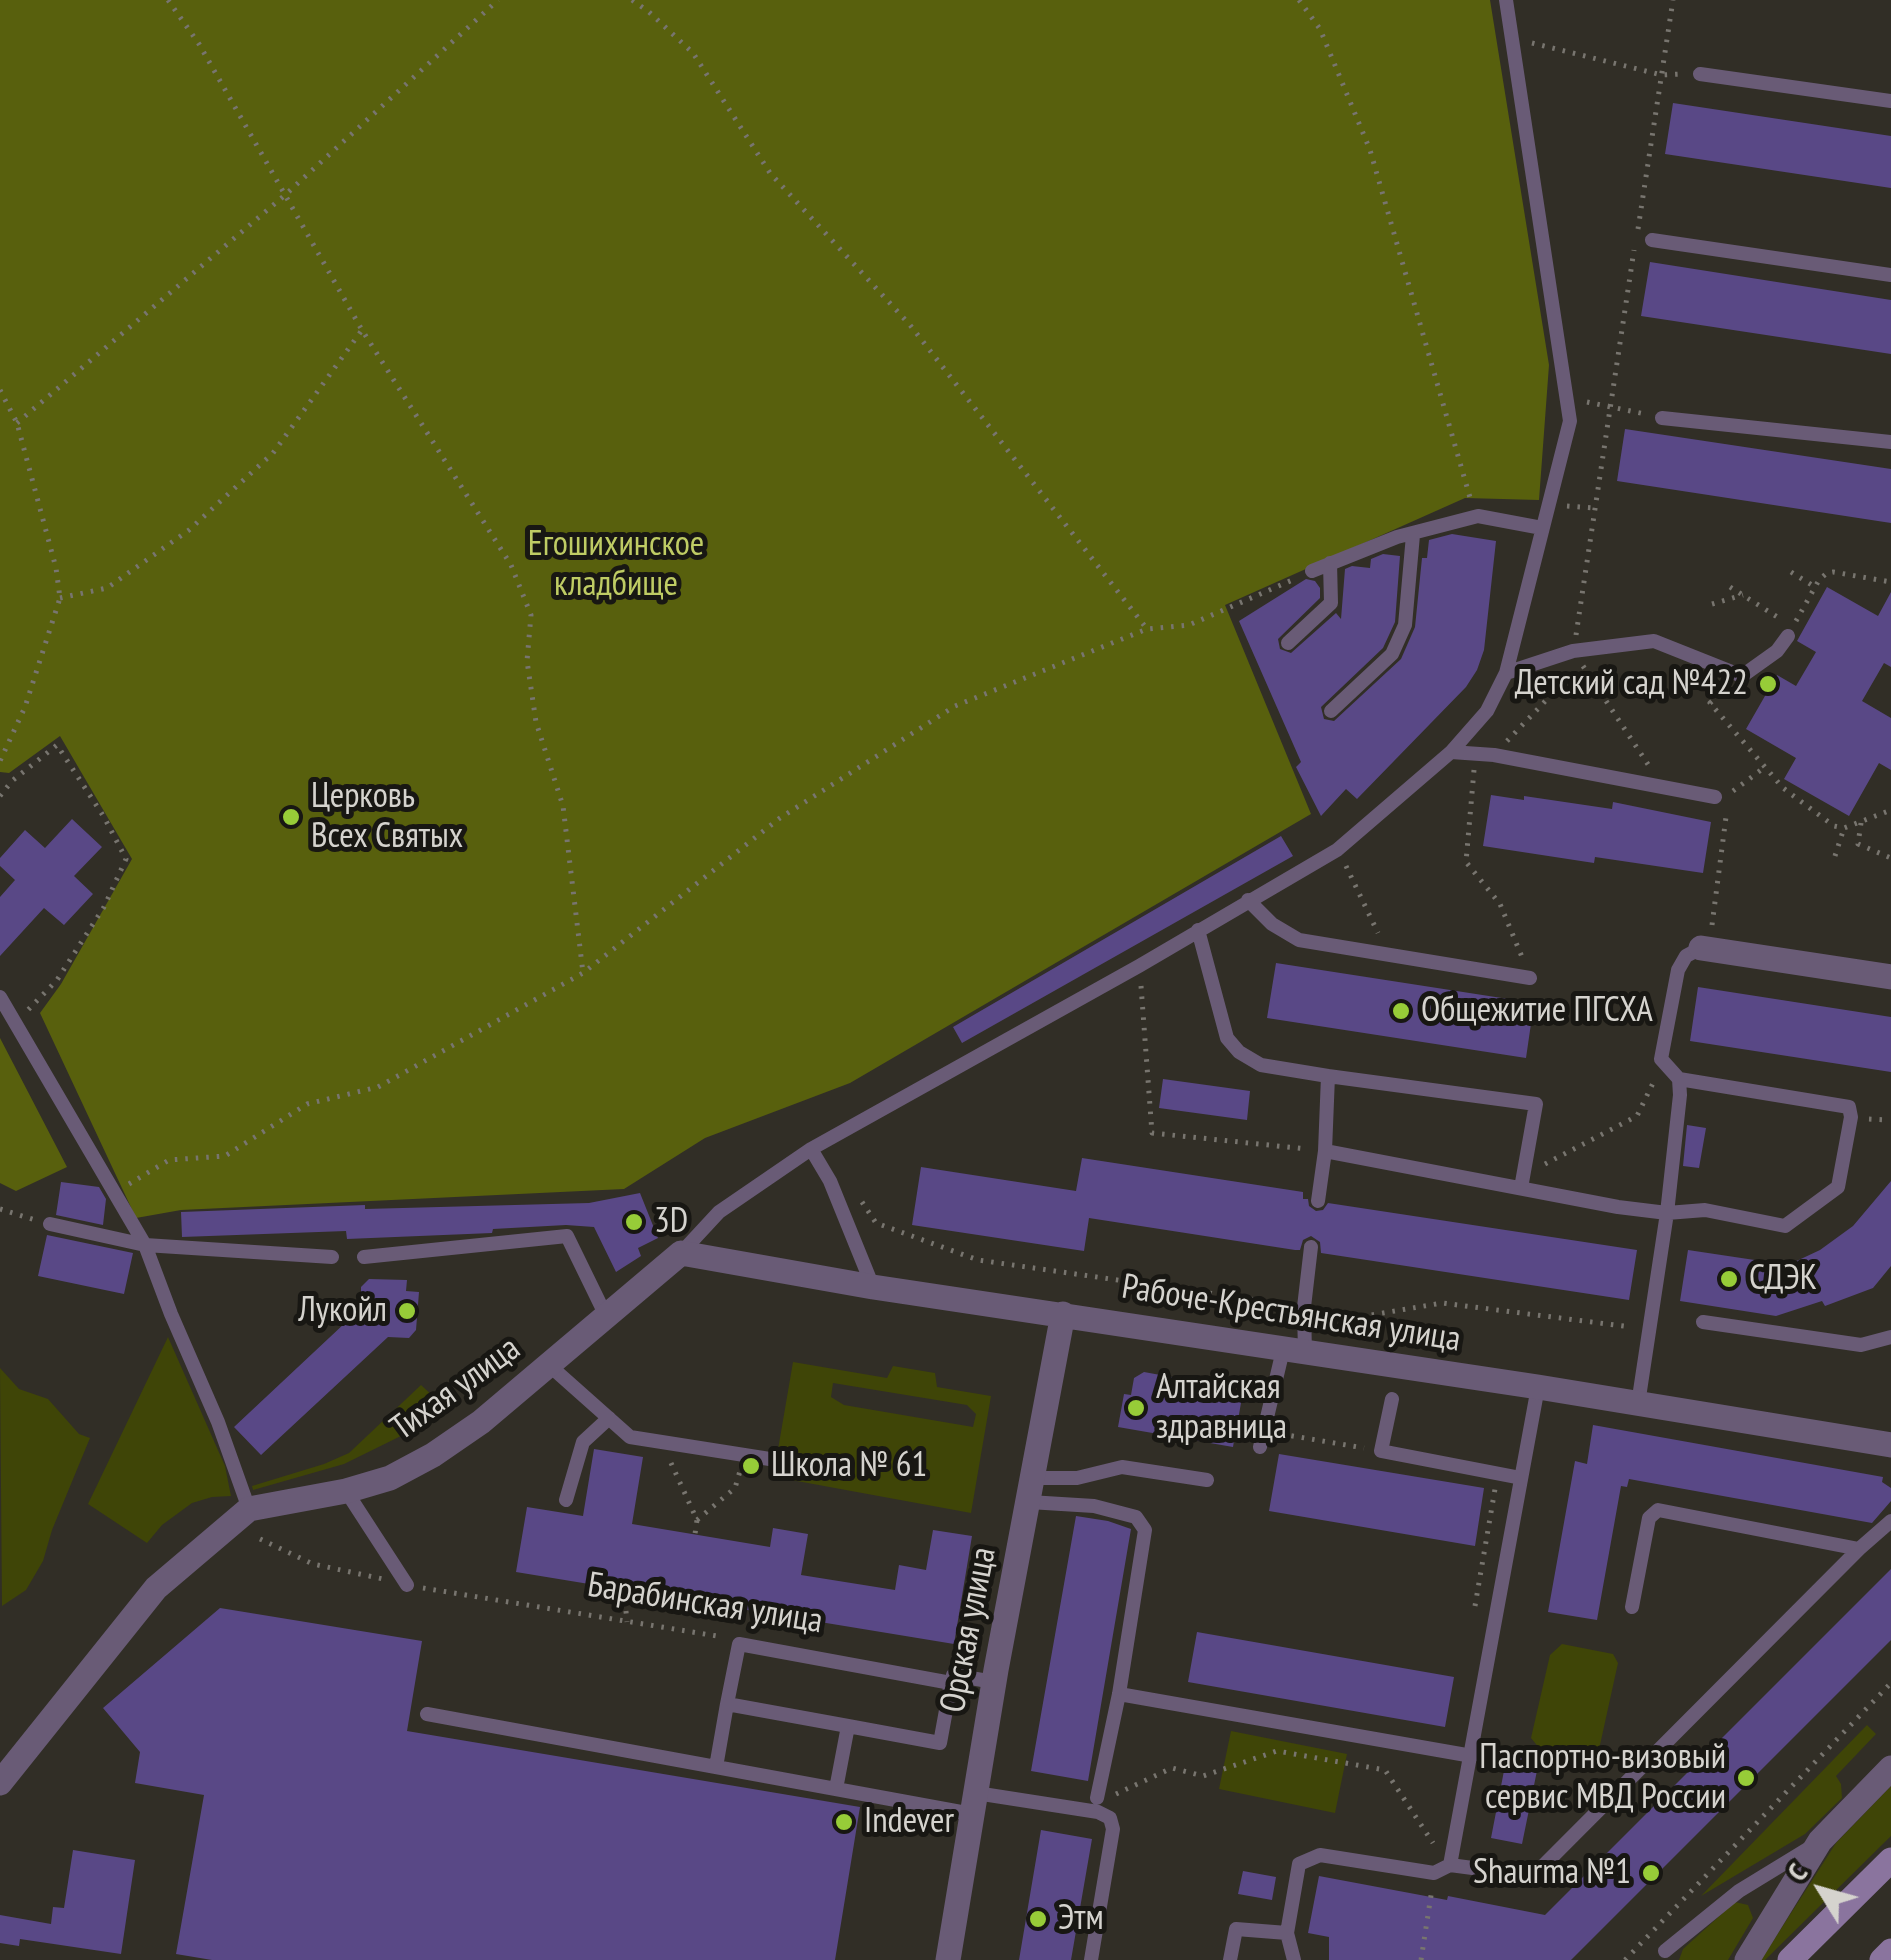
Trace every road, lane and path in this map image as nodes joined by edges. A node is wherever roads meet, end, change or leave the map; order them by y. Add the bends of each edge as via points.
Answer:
1 (168, 0) edge
2 (498, 0) edge
3 (632, 0) edge
4 (1299, 0) edge
5 (1506, 0) edge
6 (1673, 0) edge
7 (1512, 38) junction
8 (1700, 74) joint
9 (1662, 75) junction
10 (1891, 101) edge
11 (285, 196) junction
12 (1652, 240) dead end
13 (1891, 276) edge
14 (362, 330) junction
15 (0, 390) edge
16 (1567, 400) junction
17 (1608, 405) junction
18 (1662, 418) joint
19 (17, 423) junction
20 (1891, 442) edge
21 (1478, 516) junction
22 (1542, 528) junction
23 (1413, 535) junction
24 (1330, 563) junction
25 (1312, 571) joint
26 (1791, 572) dead end
27 (1891, 582) edge
28 (1730, 587) dead end
29 (1816, 587) junction
30 (1744, 595) junction
31 (60, 598) junction
32 (1712, 604) dead end
33 (1147, 628) junction
34 (1788, 636) dead end
35 (1288, 643) dead end
36 (1574, 652) junction
37 (1506, 673) junction
38 (1742, 676) junction
39 (1331, 711) dead end
40 (1452, 752) junction
41 (1476, 752) junction
42 (1494, 755) junction
43 (0, 761) edge
44 (1764, 766) junction
45 (1664, 788) junction
46 (1732, 791) dead end
47 (0, 796) edge
48 (1714, 797) joint
49 (1891, 810) edge
50 (1862, 821) junction
51 (1844, 828) junction
52 (1337, 850) junction
53 (1835, 856) dead end
54 (1891, 858) edge
55 (1248, 900) junction
56 (1198, 930) junction
57 (1706, 948) junction
58 (1388, 954) junction
59 (1139, 966) junction
60 (583, 973) junction
61 (1891, 977) edge
62 (1530, 978) joint
63 (0, 997) edge
64 (12, 1020) junction
65 (1328, 1076) junction
66 (1680, 1079) junction
67 (1654, 1081) dead end
68 (810, 1149) junction
69 (1325, 1151) junction
70 (1521, 1188) junction
71 (855, 1192) dead end
72 (113, 1193) junction
73 (1318, 1201) dead end
74 (0, 1209) edge
75 (1667, 1212) junction
76 (50, 1224) joint
77 (146, 1244) junction
78 (1311, 1247) dead end
79 (681, 1253) junction
80 (364, 1256) dead end
81 (332, 1257) dead end
82 (872, 1288) junction
83 (1304, 1307) junction
84 (1063, 1314) junction
85 (606, 1316) junction
86 (1703, 1322) dead end
87 (1650, 1330) junction
88 (1891, 1337) edge
89 (1294, 1352) junction
90 (549, 1365) junction
91 (1538, 1387) junction
92 (1392, 1398) dead end
93 (1638, 1404) junction
94 (609, 1418) junction
95 (1264, 1430) junction
96 (661, 1442) junction
97 (1891, 1445) edge
98 (1260, 1447) dead end
99 (1381, 1451) junction
100 (744, 1455) junction
101 (776, 1460) dead end
102 (1522, 1478) junction
103 (1206, 1480) dead end
104 (346, 1490) junction
105 (1032, 1490) junction
106 (566, 1500) dead end
107 (250, 1510) junction
108 (698, 1520) junction
109 (1891, 1521) edge
110 (695, 1534) dead end
111 (260, 1538) dead end
112 (1858, 1549) junction
113 (408, 1585) junction
114 (624, 1590) dead end
115 (1632, 1607) dead end
116 (627, 1622) junction
117 (723, 1637) dead end
118 (953, 1675) dead end
119 (994, 1682) junction
120 (1891, 1683) edge
121 (1119, 1694) junction
122 (728, 1704) junction
123 (427, 1714) dead end
124 (848, 1726) junction
125 (1472, 1756) junction
126 (716, 1767) junction
127 (1891, 1768) edge
128 (0, 1784) edge
129 (836, 1789) junction
130 (1097, 1798) joint
131 (974, 1804) junction
132 (1820, 1841) junction
133 (1436, 1848) dead end
134 (1891, 1860) edge
135 (1450, 1865) junction
136 (1287, 1933) junction
137 (1665, 1951) dead end
138 (1891, 1952) edge
139 (948, 1960) edge
140 (1091, 1960) edge
141 (1230, 1960) edge
142 (1294, 1960) edge
143 (1625, 1960) edge
144 (1748, 1960) edge
145 (1790, 1960) edge
146 (1882, 1960) edge

1 - 11 path
2 - 11 path
3 - 33 path via 693,52 770,173 910,324
4 - 21 path via 1320,29 1370,150
5 - 7 lane
6 - 9 path
7 - 9 path
7 - 16 lane
8 - 9 path
8 - 10 lane
9 - 17 path
11 - 14 path
11 - 19 path
12 - 13 lane
14 - 31 path via 273,452 189,530 107,588
14 - 60 path via 510,566 531,615 526,662 536,722 563,806
15 - 19 path
16 - 17 path
16 - 22 lane via 1570,421
17 - 18 path
17 - 36 path
18 - 20 lane
19 - 31 path
21 - 22 lane
21 - 23 lane
22 - 37 lane
23 - 24 lane
23 - 39 lane via 1404,625 1392,654
24 - 25 lane
24 - 35 lane via 1331,603
25 - 33 path via 1189,625
26 - 29 path
27 - 29 path via 1833,572
28 - 30 path
29 - 30 path via 1793,626
30 - 32 path
31 - 43 path
33 - 60 path via 955,706 780,818
34 - 38 lane
36 - 37 lane
36 - 38 lane via 1654,641
36 - 42 path via 1556,690
36 - 45 path
37 - 40 lane via 1487,711
38 - 44 path via 1710,703
40 - 41 lane
40 - 52 lane
41 - 42 lane
41 - 62 path via 1466,862 1500,904
42 - 45 lane
44 - 46 path
44 - 51 path via 1783,788
45 - 48 lane
47 - 64 path via 58,744 126,859 57,980
48 - 57 path via 1726,817
49 - 50 path
50 - 51 path
50 - 54 path via 1858,844
51 - 53 path
52 - 55 lane
52 - 58 path
55 - 56 lane
55 - 58 lane via 1299,940
56 - 59 lane
56 - 65 lane via 1228,1038 1238,1052 1261,1065
57 - 61 street
57 - 66 lane via 1686,956 1678,970 1661,1059
58 - 62 lane
59 - 68 lane
59 - 69 path via 1152,1134
60 - 72 path via 378,1087 307,1104 225,1156 169,1160
63 - 64 lane
64 - 72 lane
65 - 69 lane
65 - 70 lane via 1536,1104
66 - 75 lane
66 - 75 lane via 1849,1106 1851,1117 1838,1187 1784,1226 1705,1210
67 - 70 path via 1637,1116 1534,1169
68 - 79 lane via 719,1212
68 - 82 lane via 830,1181
69 - 70 lane
69 - 73 lane
70 - 75 lane
71 - 83 path via 876,1223 978,1260
72 - 77 lane
74 - 76 path
75 - 87 lane
76 - 77 lane
77 - 81 lane
77 - 107 lane
78 - 83 lane
79 - 82 street, Рабоче-Крестьянская улица
79 - 85 street, Тихая улица
80 - 85 lane via 567,1236
82 - 84 street, Рабоче-Крестьянская улица
83 - 87 path via 1359,1317 1442,1303
83 - 89 lane
84 - 89 street, Рабоче-Крестьянская улица
84 - 105 street, Орская улица
85 - 90 street, Тихая улица
86 - 88 lane via 1861,1344
87 - 93 lane
89 - 91 street, Рабоче-Крестьянская улица
89 - 95 lane
90 - 94 lane
90 - 104 street, Тихая улица via 433,1454 390,1478
91 - 93 street, Рабоче-Крестьянская улица
91 - 102 lane
92 - 99 lane
93 - 97 street, Рабоче-Крестьянская улица
94 - 96 lane via 630,1437
94 - 106 lane via 584,1442
95 - 98 lane
95 - 99 path
96 - 100 lane
96 - 108 path
99 - 102 lane
100 - 101 lane
100 - 108 path via 735,1488
102 - 125 lane
103 - 105 lane via 1122,1467
104 - 107 street, Тихая улица
104 - 113 lane
105 - 119 street, Орская улица
105 - 121 lane via 1136,1517 1145,1530
107 - 128 street, Тихая улица via 156,1588
108 - 110 path
109 - 112 lane
111 - 113 path, Барабинская улица via 313,1564
112 - 115 lane via 1658,1510 1649,1518
112 - 135 lane via 1533,1876
113 - 116 path, Барабинская улица
114 - 116 path
116 - 117 path, Барабинская улица
118 - 119 lane
119 - 131 street, Орская улица
120 - 143 path
121 - 125 lane
121 - 130 lane
122 - 124 lane
122 - 124 lane via 739,1644 951,1683 940,1743
122 - 126 lane
123 - 126 lane
124 - 129 lane
125 - 135 lane
126 - 129 lane
127 - 132 street
129 - 131 lane
130 - 133 path via 1172,1768 1203,1776 1277,1752 1385,1770
131 - 139 street, Орская улица
131 - 140 lane via 1110,1818
132 - 137 lane via 1739,1890
132 - 144 street
134 - 145 main road
135 - 136 lane via 1434,1872 1320,1856 1299,1864
136 - 141 lane via 1236,1929
136 - 142 lane
138 - 146 main road

